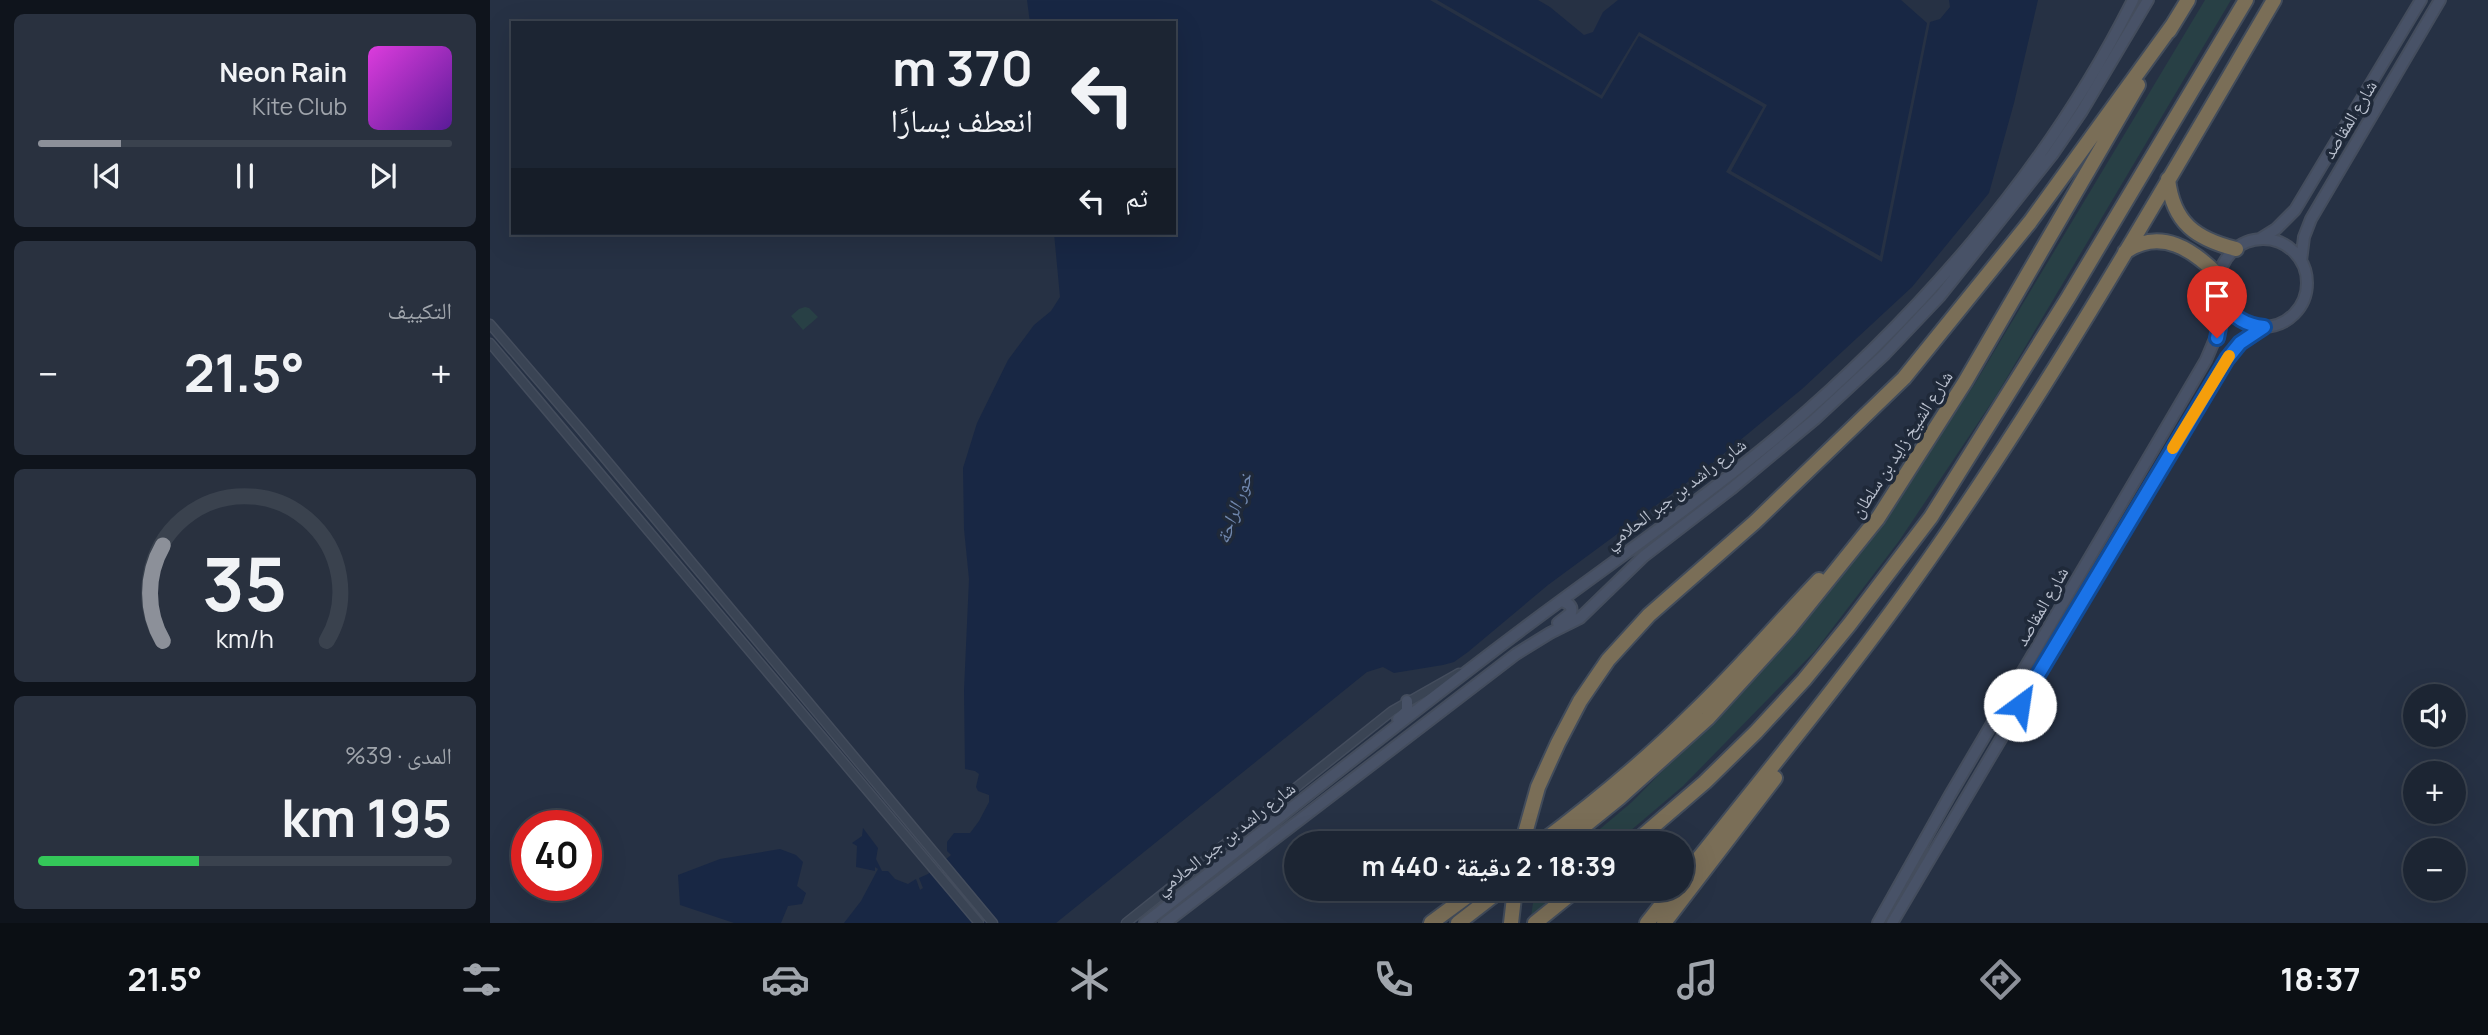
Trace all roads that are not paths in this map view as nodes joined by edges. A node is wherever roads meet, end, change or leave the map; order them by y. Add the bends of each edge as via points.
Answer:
1 (2133, 0) edge
2 (2148, 0) edge
3 (2188, 0) edge
4 (2246, 0) edge
5 (2274, 0) edge
6 (2421, 0) edge
7 (2440, 0) edge
8 (2174, 23) junction
9 (2168, 179) junction
10 (2260, 239) junction
11 (2236, 248) junction
12 (2124, 253) junction
13 (2301, 261) junction
14 (2220, 277) junction
15 (2224, 303) junction
16 (490, 324) edge
17 (2264, 327) junction
18 (490, 343) edge
19 (1878, 518) junction
20 (1562, 601) junction
21 (1532, 644) junction
22 (1477, 664) junction
23 (1407, 701) junction
24 (1812, 717) junction
25 (1377, 743) junction
26 (1526, 831) edge
27 (1556, 831) edge
28 (1578, 831) edge
29 (1648, 831) edge
30 (1694, 864) edge
31 (1461, 901) edge
32 (1486, 901) edge
33 (1514, 901) edge
34 (1562, 901) edge
35 (1664, 901) edge
36 (979, 923) edge
37 (993, 923) edge
38 (1126, 923) edge
39 (1145, 923) edge
40 (1165, 923) edge
41 (1431, 923) edge
42 (1458, 923) edge
43 (1511, 923) edge
44 (1535, 923) edge
45 (1647, 923) edge
46 (1664, 923) edge
47 (1878, 923) edge
48 (1892, 923) edge

1 - 20 main road, شارع راشد بن جبر الحلامي via 2101,61 2042,150 1994,214 1903,317 1766,446
2 - 21 main road, شارع راشد بن جبر الحلامي via 2052,155 1940,296 1885,354 1815,419 1644,556 1580,618
3 - 8 highway, شارع الشيخ زايد بن سلطان
4 - 29 highway via 1931,517 1804,680 1705,782
5 - 9 highway
6 - 10 main road, شارع المقاصد via 2295,210
7 - 13 main road, شارع المقاصد via 2311,219
8 - 19 highway, شارع الشيخ زايد بن سلطان via 1965,382
8 - 26 highway via 2030,222 1904,378 1755,522 1649,615 1608,660 1558,743 1538,787
9 - 11 highway via 2177,211 2191,229 2208,241
9 - 12 highway
10 - 11 main road
10 - 13 main road via 2279,242
11 - 14 main road
12 - 14 highway via 2147,242 2163,241 2194,253
12 - 24 highway via 1973,495
13 - 17 main road via 2307,282 2302,304 2286,321
14 - 15 main road
15 - 17 main road via 2236,318
15 - 47 main road, شارع المقاصد via 2217,338 2206,360
16 - 37 street
17 - 48 main road, شارع المقاصد via 2240,343 2220,369
18 - 36 street
19 - 27 highway via 1674,732
19 - 28 highway, شارع الشيخ زايد بن سلطان via 1788,630 1708,718
20 - 21 main road via 1570,606 1571,614
20 - 22 main road, شارع راشد بن جبر الحلامي
21 - 40 main road, شارع راشد بن جبر الحلامي
22 - 23 street
22 - 25 main road, شارع راشد بن جبر الحلامي
23 - 25 main road via 1407,711
23 - 38 street
24 - 30 highway
24 - 46 highway via 1780,770
25 - 39 main road, شارع راشد بن جبر الحلامي
31 - 41 highway
32 - 42 highway
33 - 43 highway
34 - 44 highway
35 - 45 highway

